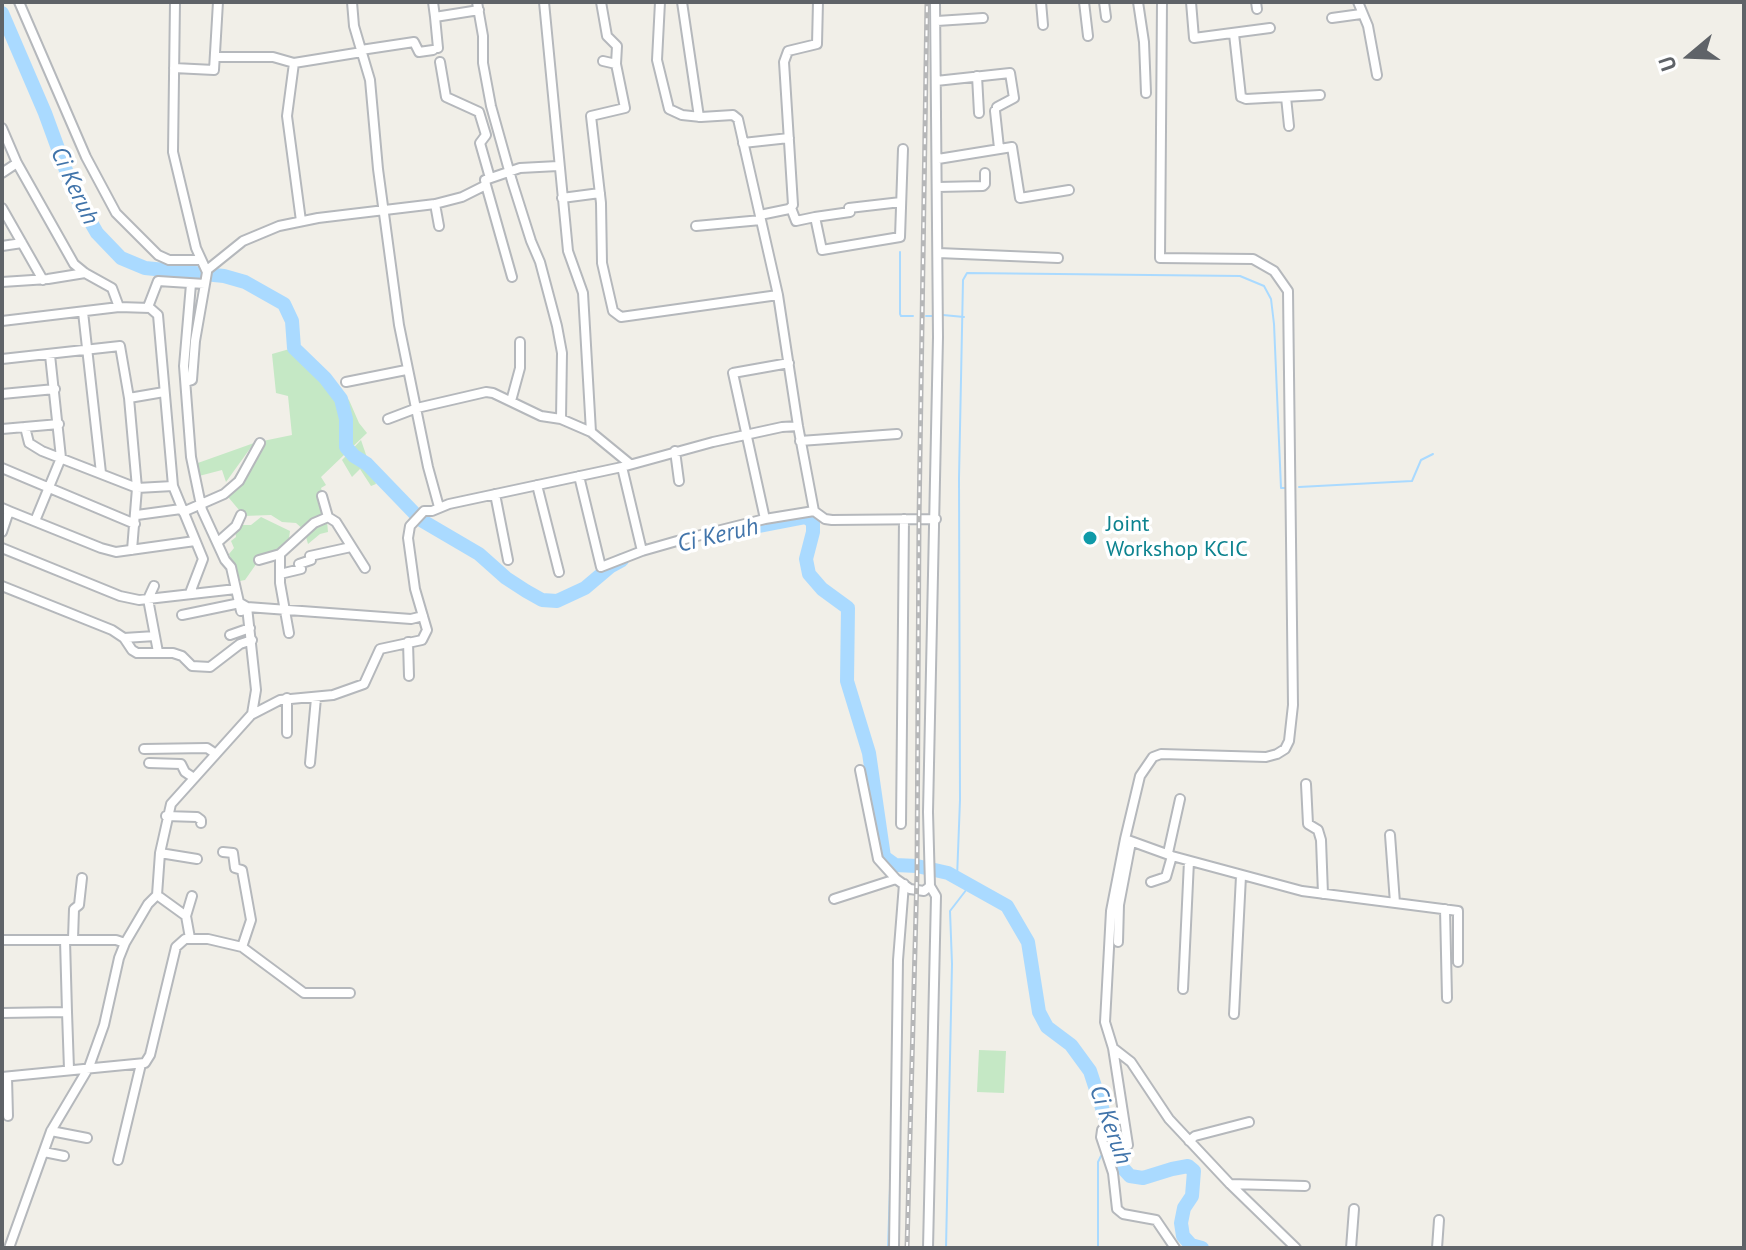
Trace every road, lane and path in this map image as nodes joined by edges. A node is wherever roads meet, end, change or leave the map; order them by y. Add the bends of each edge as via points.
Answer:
1 (19, 2) edge
2 (175, 2) edge
3 (218, 2) edge
4 (352, 2) edge
5 (433, 2) edge
6 (544, 2) edge
7 (601, 2) edge
8 (660, 2) edge
9 (682, 2) edge
10 (818, 2) edge
11 (935, 2) edge
12 (1041, 2) edge
13 (1084, 2) edge
14 (1104, 2) edge
15 (1138, 2) edge
16 (1162, 2) edge
17 (1191, 2) edge
18 (1361, 3) edge
19 (478, 6) edge
20 (1361, 14) junction
21 (435, 17) junction
22 (1106, 17) dead end
23 (983, 18) dead end
24 (1332, 18) dead end
25 (937, 21) junction
26 (1043, 25) dead end
27 (1270, 28) dead end
28 (1234, 34) junction
29 (1088, 36) dead end
30 (362, 51) junction
31 (215, 57) junction
32 (603, 61) dead end
33 (440, 62) dead end
34 (294, 63) junction
35 (616, 64) junction
36 (174, 68) junction
37 (1377, 75) dead end
38 (977, 76) junction
39 (936, 81) junction
40 (1146, 93) dead end
41 (1320, 95) dead end
42 (1286, 97) junction
43 (979, 113) dead end
44 (699, 117) junction
45 (1289, 126) dead end
46 (2, 128) edge
47 (789, 138) junction
48 (743, 143) junction
49 (999, 148) junction
50 (903, 149) dead end
51 (938, 159) junction
52 (17, 163) junction
53 (558, 166) junction
54 (509, 171) junction
55 (2, 173) edge
56 (985, 173) dead end
57 (488, 182) junction
58 (938, 187) junction
59 (1069, 190) dead end
60 (600, 193) junction
61 (562, 198) junction
62 (901, 202) junction
63 (435, 204) junction
64 (2, 208) edge
65 (791, 208) junction
66 (383, 211) junction
67 (760, 217) junction
68 (815, 217) junction
69 (301, 218) junction
70 (439, 226) dead end
71 (696, 226) dead end
72 (22, 243) junction
73 (2, 246) edge
74 (938, 253) junction
75 (1058, 258) dead end
76 (199, 260) junction
77 (85, 273) junction
78 (206, 277) junction
79 (512, 277) dead end
80 (43, 280) junction
81 (2, 282) edge
82 (191, 284) junction
83 (778, 295) junction
84 (119, 307) junction
85 (148, 307) junction
86 (83, 312) junction
87 (2, 321) edge
88 (520, 342) dead end
89 (87, 350) junction
90 (50, 355) junction
91 (2, 359) edge
92 (789, 363) junction
93 (184, 366) junction
94 (163, 367) junction
95 (406, 370) junction
96 (188, 381) junction
97 (346, 382) dead end
98 (55, 389) junction
99 (164, 392) junction
100 (2, 394) edge
101 (129, 398) junction
102 (511, 401) junction
103 (417, 408) junction
104 (388, 419) dead end
105 (561, 419) junction
106 (59, 424) junction
107 (798, 426) junction
108 (25, 427) junction
109 (2, 429) edge
110 (591, 432) junction
111 (897, 434) dead end
112 (748, 435) junction
113 (800, 441) junction
114 (260, 443) dead end
115 (675, 451) junction
116 (61, 458) junction
117 (626, 466) junction
118 (2, 468) edge
119 (101, 473) junction
120 (579, 476) junction
121 (679, 481) dead end
122 (537, 485) junction
123 (173, 486) junction
124 (137, 488) junction
125 (48, 489) junction
126 (495, 494) junction
127 (322, 496) dead end
128 (204, 504) junction
129 (439, 507) junction
130 (6, 510) edge
131 (182, 511) junction
132 (814, 511) junction
133 (241, 515) dead end
134 (328, 517) junction
135 (765, 519) junction
136 (904, 519) junction
137 (936, 519) junction
138 (136, 520) junction
139 (35, 521) junction
140 (2, 532) edge
141 (221, 540) junction
142 (195, 541) junction
143 (351, 547) junction
144 (2, 548) edge
145 (286, 549) junction
146 (132, 550) junction
147 (642, 551) junction
148 (259, 560) dead end
149 (508, 560) dead end
150 (365, 568) dead end
151 (559, 572) dead end
152 (280, 574) junction
153 (2, 586) edge
154 (154, 586) dead end
155 (236, 589) junction
156 (190, 593) junction
157 (148, 599) junction
158 (243, 606) junction
159 (286, 609) junction
160 (182, 615) dead end
161 (423, 616) junction
162 (247, 629) junction
163 (289, 633) dead end
164 (230, 635) dead end
165 (155, 636) junction
166 (124, 638) junction
167 (250, 640) junction
168 (408, 642) junction
169 (158, 652) junction
170 (409, 676) dead end
171 (287, 698) junction
172 (316, 698) junction
173 (251, 715) junction
174 (287, 733) dead end
175 (144, 749) dead end
176 (213, 752) junction
177 (149, 763) dead end
178 (310, 763) dead end
179 (860, 770) dead end
180 (190, 775) junction
181 (1306, 784) dead end
182 (1180, 799) dead end
183 (166, 816) junction
184 (201, 823) dead end
185 (901, 824) dead end
186 (1390, 835) dead end
187 (1128, 840) junction
188 (223, 852) dead end
189 (160, 853) junction
190 (1170, 855) junction
191 (197, 859) dead end
192 (1189, 861) junction
193 (1241, 876) junction
194 (82, 878) dead end
195 (900, 881) junction
196 (1151, 882) dead end
197 (930, 886) junction
198 (1323, 894) junction
199 (157, 895) junction
200 (192, 896) dead end
201 (834, 899) dead end
202 (1395, 903) junction
203 (1445, 909) junction
204 (186, 916) junction
205 (190, 938) junction
206 (2, 940) edge
207 (69, 940) junction
208 (122, 942) junction
209 (1118, 942) dead end
210 (242, 947) junction
211 (1458, 962) dead end
212 (1183, 989) dead end
213 (350, 993) dead end
214 (1447, 998) dead end
215 (67, 1012) junction
216 (2, 1013) edge
217 (1234, 1014) dead end
218 (1113, 1048) junction
219 (141, 1064) junction
220 (85, 1068) junction
221 (69, 1069) junction
222 (5, 1077) edge
223 (1121, 1110) junction
224 (8, 1116) dead end
225 (1249, 1122) dead end
226 (51, 1131) junction
227 (87, 1138) dead end
228 (1192, 1138) junction
229 (1128, 1145) dead end
230 (44, 1152) junction
231 (64, 1156) dead end
232 (118, 1160) dead end
233 (1230, 1184) junction
234 (1305, 1186) dead end
235 (1354, 1209) dead end
236 (1439, 1220) dead end
237 (9, 1248) edge
238 (894, 1248) edge
239 (928, 1248) edge
240 (1175, 1248) edge
241 (1296, 1248) edge
242 (1351, 1248) edge
243 (1437, 1248) edge

1 - 76 street via 116,213 158,255
2 - 36 street
3 - 31 street
4 - 30 street
5 - 21 street
6 - 53 street
7 - 35 street via 607,36 617,46
8 - 44 street via 657,51 666,103 673,113
9 - 44 street
10 - 47 street via 817,44 788,51 784,62
11 - 25 street
12 - 26 street
13 - 29 street
14 - 22 street
15 - 40 street
16 - 187 street via 1160,258 1253,259 1274,271 1288,291 1293,705 1289,741 1277,754 1153,757 1140,776
17 - 28 street via 1194,38
18 - 20 street
19 - 21 street
19 - 54 street via 483,63
20 - 24 street
20 - 37 street
21 - 30 street via 436,49 419,52 414,42
23 - 25 street
25 - 39 street
27 - 28 street
28 - 42 street via 1241,97
30 - 34 street
30 - 66 street via 370,80
31 - 34 street via 273,57
31 - 36 street via 214,70
32 - 35 street
33 - 57 street via 446,97 479,112 486,135 480,143
34 - 69 street via 287,116
35 - 60 street via 625,108 591,116
36 - 76 street via 173,152
38 - 39 street
38 - 43 street
38 - 49 street via 1010,73 1014,98 996,109
39 - 51 street
41 - 42 street
42 - 45 street
44 - 48 street via 733,115
46 - 52 street
47 - 48 street
47 - 65 street
48 - 67 street
49 - 51 street
49 - 59 street via 1013,148 1022,198
50 - 62 street
51 - 58 street
52 - 55 street
52 - 77 street via 68,254
53 - 54 street
53 - 61 street
54 - 57 street
54 - 105 street via 557,326
56 - 58 street via 983,186
57 - 63 street
57 - 79 street
58 - 74 street
60 - 61 street
60 - 83 street via 602,263 617,315
61 - 110 street via 568,251 583,293
62 - 68 street
62 - 68 street via 900,237 835,249 822,250
63 - 66 street
63 - 70 street
64 - 72 street
65 - 67 street
65 - 68 street via 796,221
66 - 69 street
66 - 95 street
67 - 71 street
67 - 83 street
69 - 78 street via 243,241
72 - 73 street
72 - 80 street
74 - 75 street
74 - 137 street
76 - 78 street
77 - 80 street
77 - 84 street via 112,288
78 - 82 street
78 - 96 street
80 - 81 street
82 - 85 street via 158,281
82 - 93 street
83 - 92 street
84 - 85 street
84 - 86 street
85 - 94 street via 158,315
86 - 87 street
86 - 89 street
88 - 102 street
89 - 90 street
89 - 101 street via 120,346
89 - 119 street
90 - 91 street
90 - 98 street
92 - 107 street
92 - 112 street via 733,373
93 - 94 street
93 - 96 street
94 - 99 street
95 - 97 street
95 - 103 street
96 - 128 street via 191,457
98 - 100 street
98 - 106 street
99 - 101 street
99 - 123 street
101 - 124 street
102 - 103 street via 486,392
102 - 105 street
103 - 104 street
103 - 129 street
105 - 110 street
106 - 108 street
106 - 116 street
107 - 112 street
107 - 113 street
108 - 109 street
108 - 116 street via 32,447
110 - 117 street
111 - 113 street
112 - 115 street
112 - 135 street
113 - 132 street
114 - 128 street via 239,481
115 - 117 street
115 - 121 street
116 - 119 street
116 - 125 street
117 - 120 street
117 - 147 street
118 - 125 street
119 - 124 street
120 - 122 street
120 - 147 street via 601,567
122 - 126 street
122 - 151 street
123 - 124 street
123 - 131 street
124 - 138 street
125 - 138 street
125 - 139 street
126 - 129 street
126 - 149 street
127 - 134 street
128 - 131 street
128 - 141 street
129 - 161 street via 424,511 408,538
130 - 139 street
130 - 140 street
131 - 138 street
131 - 142 street
132 - 135 street
132 - 136 street via 832,520
133 - 141 street
134 - 143 street
134 - 145 street
135 - 147 street
136 - 137 street
136 - 185 street
137 - 197 street
138 - 146 street
139 - 146 street via 101,548
141 - 155 street
142 - 146 street
142 - 156 street via 204,561
143 - 150 street
143 - 152 street via 310,556 299,564 301,569
144 - 157 street via 120,596
145 - 148 street
145 - 152 street
152 - 159 street
153 - 166 street
154 - 157 street
155 - 156 street
155 - 158 street
156 - 157 street
157 - 165 street
158 - 159 street
158 - 160 street
158 - 162 street
159 - 161 street
159 - 163 street
161 - 168 street via 425,636
162 - 164 street
162 - 167 street
165 - 166 street
165 - 169 street
166 - 169 street via 137,653
167 - 169 street via 208,667
167 - 173 street via 256,690
168 - 170 street
168 - 172 street via 380,649 364,684
171 - 172 street
171 - 173 street
171 - 174 street
172 - 178 street
173 - 176 street
175 - 176 street
176 - 180 street
177 - 180 street via 181,764
179 - 195 street via 878,859
180 - 183 street
181 - 198 street via 1308,824 1321,840
182 - 190 street
183 - 184 street via 197,817
183 - 189 street
186 - 202 street
187 - 190 street
187 - 209 street
187 - 218 street via 1108,946 1105,1022
188 - 210 street via 233,853 235,868 242,870 251,920
189 - 191 street
189 - 199 street
190 - 192 street
190 - 196 street via 1166,877
192 - 193 street
192 - 212 street
193 - 198 street
193 - 217 street
194 - 207 street
195 - 197 street via 910,889 924,891
195 - 201 street
195 - 238 street
197 - 239 street via 936,896
198 - 202 street
199 - 204 street
199 - 208 street
200 - 204 street
202 - 203 street
203 - 211 street via 1458,911
203 - 214 street
204 - 205 street
205 - 210 street
205 - 219 street via 176,947 150,1055
206 - 207 street
207 - 208 street
207 - 215 street
208 - 220 street via 104,1025
210 - 213 street via 304,993
215 - 216 street
215 - 221 street
218 - 223 street
218 - 228 street via 1131,1062 1154,1099
219 - 220 street
219 - 232 street
220 - 221 street
220 - 226 street
221 - 222 street
222 - 224 street
223 - 229 street
223 - 240 street via 1102,1130 1101,1140 1113,1173 1117,1209 1156,1220
225 - 228 street
226 - 227 street
226 - 230 street
228 - 233 street
230 - 231 street
230 - 237 street
233 - 234 street
233 - 241 street
235 - 242 street
236 - 243 street

